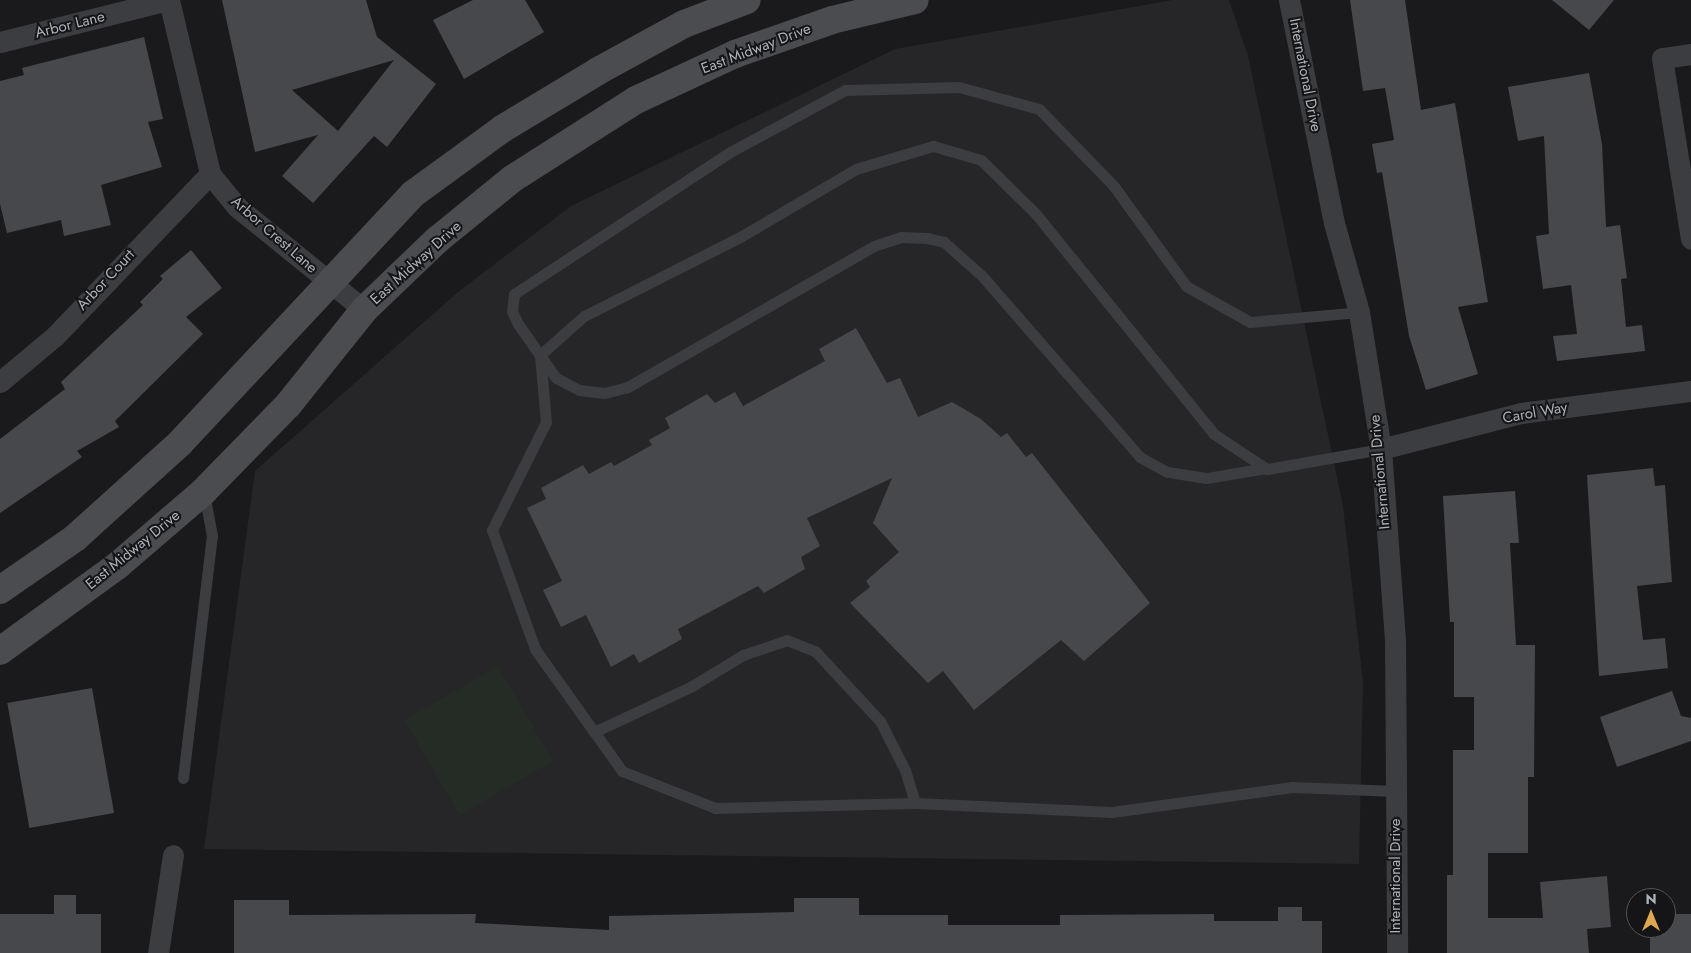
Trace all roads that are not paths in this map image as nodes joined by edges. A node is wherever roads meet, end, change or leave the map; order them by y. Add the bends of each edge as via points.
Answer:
1 (169, 0) edge
2 (747, 0) edge
3 (915, 0) edge
4 (1289, 0) edge
5 (0, 42) edge
6 (1691, 54) edge
7 (210, 174) junction
8 (1691, 239) edge
9 (330, 282) junction
10 (364, 310) junction
11 (1359, 312) junction
12 (540, 355) junction
13 (0, 382) edge
14 (1691, 391) edge
15 (1381, 449) junction
16 (1266, 468) junction
17 (203, 492) junction
18 (0, 590) edge
19 (0, 651) edge
20 (594, 732) junction
21 (183, 778) dead end
22 (1396, 790) junction
23 (915, 803) junction
24 (173, 855) dead end
25 (158, 953) edge
26 (1397, 953) edge

1 - 5 street, Arbor Lane
1 - 7 street, Arbor Crest Lane
2 - 9 main road via 684,24 502,129 413,194
3 - 10 main road, East Midway Drive via 832,20 735,54 636,100 512,179 437,240
4 - 11 street, International Drive via 1334,223
6 - 8 street via 1662,58
7 - 9 street, Arbor Crest Lane via 237,207
7 - 13 street, Arbor Court via 55,336
9 - 10 street, Arbor Crest Lane
9 - 18 main road via 180,443 75,538
10 - 17 main road, East Midway Drive via 288,405
11 - 12 lane via 1250,322 1186,286 1113,185 1039,109 959,87 844,90 722,157 514,294 512,311
11 - 15 street, International Drive
12 - 16 lane via 556,378 579,390 604,393 628,387 874,246 901,237 927,238 944,242 981,275 1140,457 1166,472 1206,478
12 - 16 lane via 584,316 740,237 856,169 933,146 981,160 1036,214 1214,434
12 - 20 lane via 546,422 492,530 536,649
14 - 15 street, Carol Way via 1521,413
15 - 16 lane
15 - 22 street, International Drive via 1395,640
17 - 19 main road, East Midway Drive via 117,566
17 - 21 lane via 212,536
20 - 23 lane via 622,771 716,808
20 - 23 lane via 692,686 743,655 787,640 816,652 880,721 905,770
22 - 23 lane via 1292,787 1112,812
22 - 26 street, International Drive
24 - 25 street

